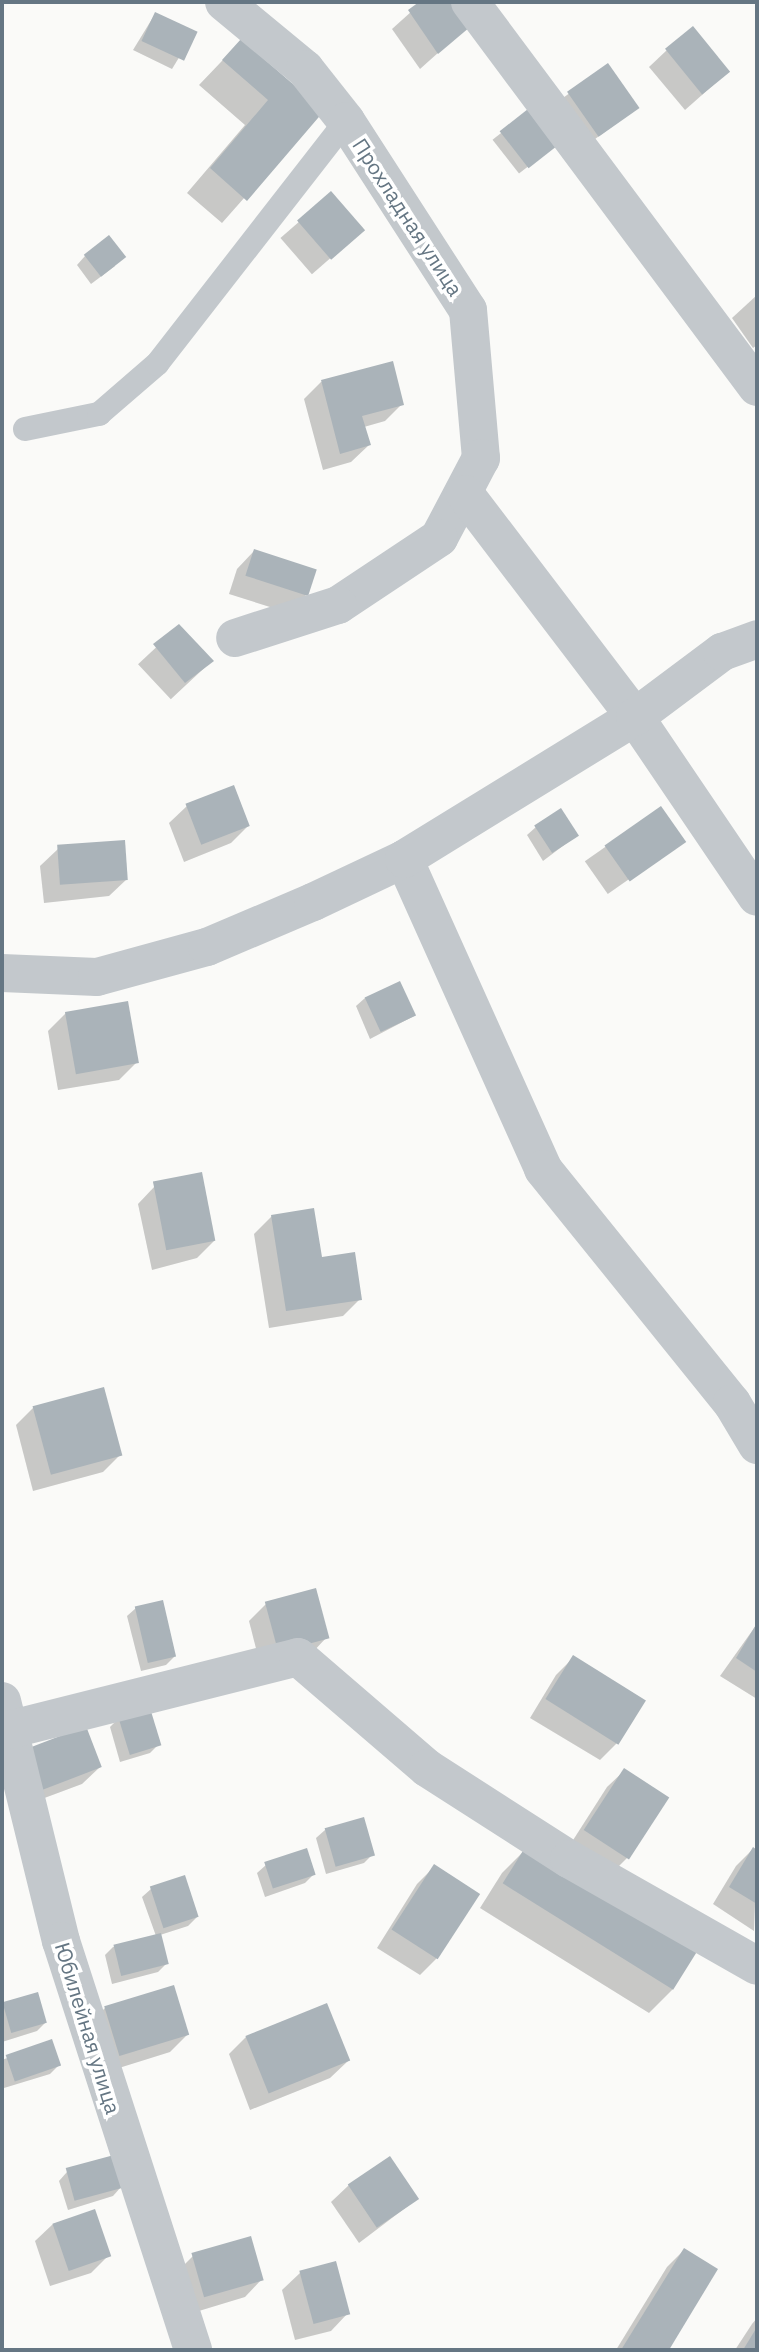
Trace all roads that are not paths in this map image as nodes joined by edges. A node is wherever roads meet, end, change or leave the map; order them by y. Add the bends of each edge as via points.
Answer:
1 (224, 2) edge
2 (470, 2) edge
3 (346, 121) junction
4 (757, 387) edge
5 (25, 429) dead end
6 (466, 494) junction
7 (235, 638) dead end
8 (757, 639) edge
9 (635, 717) junction
10 (404, 859) junction
11 (757, 897) edge
12 (2, 973) edge
13 (757, 1446) edge
14 (5, 1715) edge
15 (757, 1966) edge
16 (193, 2350) edge

1 - 3 street, Прохладная улица via 305,69
2 - 4 street
3 - 5 lane via 157,364 99,414
3 - 6 street, Прохладная улица via 468,310 481,458
6 - 7 street, Прохладная улица via 439,538 338,605
6 - 9 street
8 - 9 street via 722,652
9 - 10 street
9 - 11 street
10 - 12 street via 207,947 97,977
10 - 13 street via 543,1169 732,1403
14 - 15 street via 299,1657 427,1768 569,1858
14 - 16 street, Юбилейная улица via 61,1941

